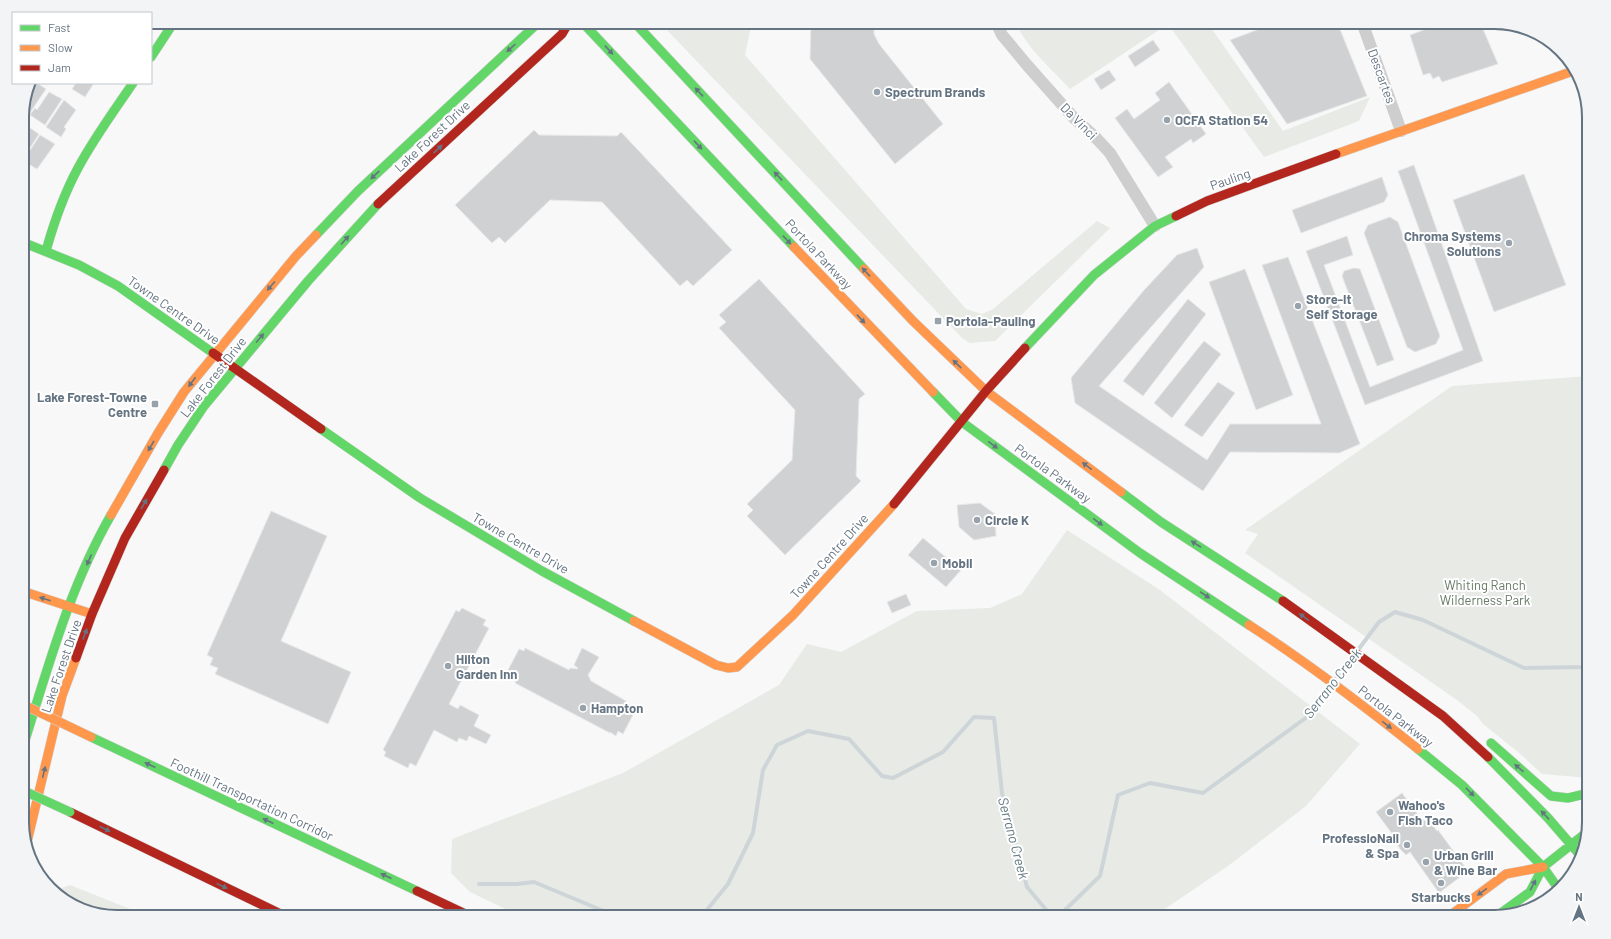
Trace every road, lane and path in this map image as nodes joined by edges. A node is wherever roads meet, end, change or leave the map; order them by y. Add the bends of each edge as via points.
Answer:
1 (169, 29) edge
2 (532, 29) edge
3 (565, 29) edge
4 (589, 29) edge
5 (641, 29) edge
6 (999, 29) edge
7 (1365, 29) edge
8 (152, 55) edge
9 (1570, 72) edge
10 (132, 84) edge
11 (1401, 131) junction
12 (1155, 226) junction
13 (29, 245) edge
14 (46, 251) junction
15 (214, 354) junction
16 (235, 368) junction
17 (986, 391) junction
18 (962, 422) junction
19 (29, 593) edge
20 (68, 606) junction
21 (92, 614) junction
22 (29, 707) edge
23 (1443, 716) junction
24 (1458, 719) dead end
25 (29, 728) edge
26 (1482, 735) dead end
27 (29, 793) edge
28 (1582, 794) edge
29 (29, 829) edge
30 (1580, 838) edge
31 (1571, 845) junction
32 (1577, 851) edge
33 (1543, 867) junction
34 (1556, 884) edge
35 (1507, 909) edge
36 (273, 910) edge
37 (457, 910) edge
38 (1457, 910) edge

1 - 8 main road
2 -> 15 main road, Lake Forest Drive via 358,191 296,256
16 -> 3 main road, Lake Forest Drive via 308,281 375,207
4 -> 18 main road, Portola Parkway via 887,346
17 -> 5 main road, Portola Parkway via 913,322
6 - 12 street, Da Vinci via 1073,117 1110,153
7 - 11 street, Descartes
9 - 11 main road, Pauling
10 - 14 main road via 71,181
11 - 12 main road, Pauling via 1207,201
12 - 17 main road, Pauling via 1094,276
13 - 14 main road, Towne Centre Drive
14 - 15 main road, Towne Centre Drive via 118,286
15 - 16 main road, Towne Centre Drive
15 -> 20 main road, Lake Forest Drive via 184,392 107,521
16 - 18 main road, Towne Centre Drive via 420,498 476,533 646,628 728,669 740,665 793,615 906,490
21 -> 16 main road, Lake Forest Drive via 125,538 174,452 204,406
17 - 18 main road, Pauling
23 -> 17 main road, Portola Parkway via 1275,596 1162,522
18 -> 33 main road, Portola Parkway via 1140,553 1294,654 1357,700 1462,785
20 -> 19 main road
20 - 21 main road
20 - 25 main road, Lake Forest Drive
29 -> 21 main road, Lake Forest Drive via 62,696
37 -> 22 main road, Foothill Transportation Corridor, bridge
23 - 24 main road
31 -> 23 main road, Portola Parkway via 1498,766
28 -> 26 main road via 1568,798 1551,796
27 -> 36 main road, bridge
30 - 31 main road
31 - 32 main road, Portola Parkway
31 - 33 main road
33 - 34 main road, Portola Parkway
35 -> 33 main road via 1530,892
33 -> 38 main road via 1506,874

